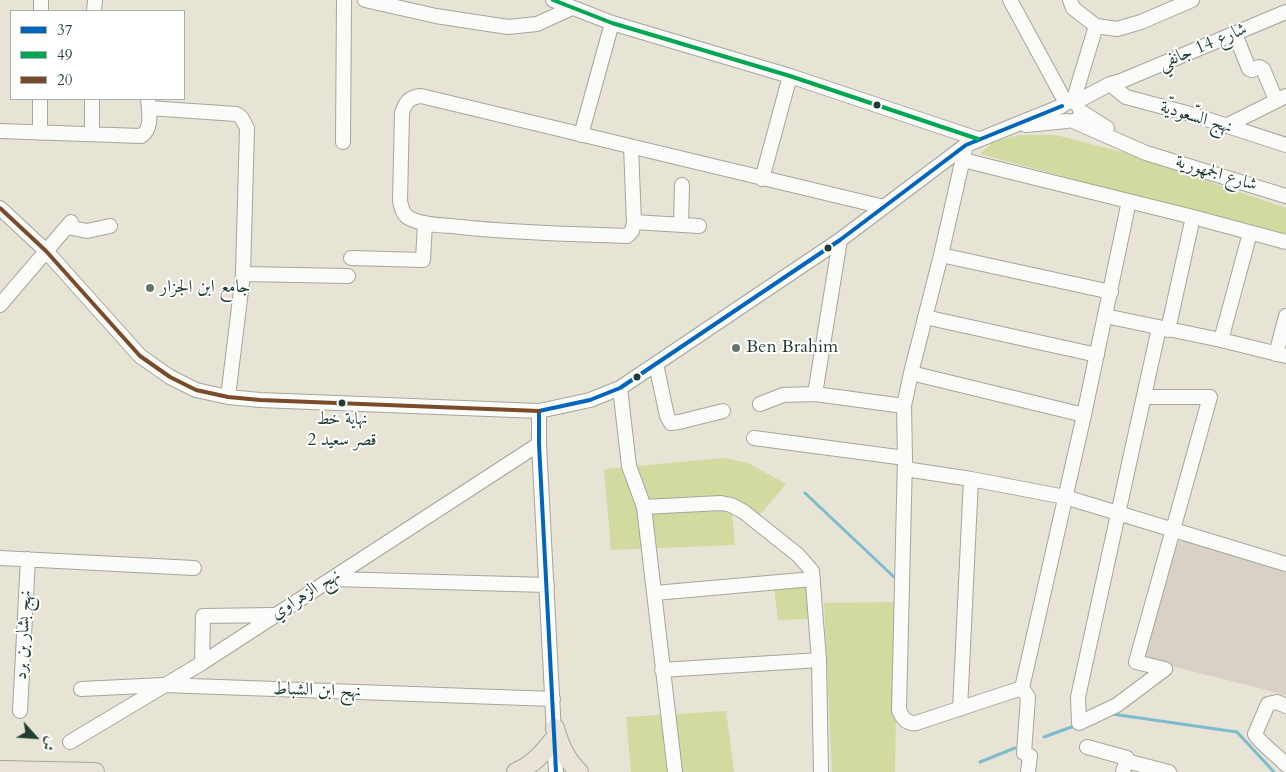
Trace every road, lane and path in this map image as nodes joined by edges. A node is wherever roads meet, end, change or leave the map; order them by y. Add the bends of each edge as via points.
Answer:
1 (344, 0) edge
2 (365, 0) edge
3 (553, 0) edge
4 (1010, 0) edge
5 (1070, 0) edge
6 (1192, 0) edge
7 (572, 8) junction
8 (1286, 12) edge
9 (612, 24) junction
10 (1096, 26) junction
11 (1234, 34) junction
12 (790, 76) junction
13 (1115, 84) junction
14 (1281, 98) edge
15 (40, 100) edge
16 (92, 100) edge
17 (148, 104) edge
18 (1072, 110) junction
19 (1226, 126) junction
20 (0, 132) edge
21 (40, 133) junction
22 (92, 134) junction
23 (581, 135) junction
24 (343, 142) dead end
25 (972, 142) junction
26 (1286, 145) edge
27 (631, 147) junction
28 (963, 160) junction
29 (762, 179) junction
30 (682, 185) dead end
31 (1286, 196) edge
32 (1129, 202) junction
33 (884, 207) junction
34 (0, 208) edge
35 (1193, 217) junction
36 (634, 222) junction
37 (425, 223) junction
38 (681, 225) junction
39 (110, 226) dead end
40 (698, 226) dead end
41 (1250, 233) junction
42 (840, 240) junction
43 (1286, 242) edge
44 (46, 251) junction
45 (941, 255) junction
46 (351, 258) dead end
47 (243, 274) junction
48 (348, 276) dead end
49 (1111, 292) junction
50 (0, 306) edge
51 (1105, 316) junction
52 (1286, 316) edge
53 (925, 317) junction
54 (1164, 329) junction
55 (1221, 340) junction
56 (1097, 355) junction
57 (1281, 355) edge
58 (656, 364) junction
59 (911, 373) junction
60 (620, 388) junction
61 (815, 394) junction
62 (228, 397) junction
63 (1144, 397) junction
64 (760, 404) dead end
65 (904, 406) junction
66 (539, 411) junction
67 (723, 411) dead end
68 (1084, 415) junction
69 (754, 438) dead end
70 (539, 444) junction
71 (905, 463) junction
72 (971, 479) junction
73 (1065, 497) junction
74 (644, 507) junction
75 (1118, 513) junction
76 (1173, 529) junction
77 (0, 558) edge
78 (28, 559) junction
79 (1286, 564) edge
80 (194, 568) dead end
81 (333, 579) junction
82 (813, 579) junction
83 (547, 585) junction
84 (655, 593) junction
85 (274, 615) junction
86 (819, 660) junction
87 (202, 663) junction
88 (662, 670) junction
89 (164, 685) junction
90 (1022, 688) junction
91 (81, 689) dead end
92 (553, 699) junction
93 (1286, 706) edge
94 (960, 709) junction
95 (20, 711) dead end
96 (554, 734) junction
97 (70, 742) dead end
98 (1087, 746) dead end
99 (1286, 765) edge
100 (1124, 767) edge
101 (0, 770) edge
102 (95, 772) edge
103 (516, 772) edge
104 (556, 772) edge
105 (579, 772) edge
106 (675, 772) edge
107 (820, 772) edge
108 (1028, 772) edge
109 (1168, 772) edge

1 - 24 street
2 - 7 street via 436,16 508,27 537,24
3 - 7 street
4 - 18 street
5 - 10 street via 1074,8
6 - 10 street via 1124,28
7 - 9 street
8 - 11 street, شارع 14 جانفي
9 - 12 street
9 - 23 street
10 - 18 street
11 - 13 street, شارع 14 جانفي
11 - 14 street via 1249,69 1263,69
12 - 25 street
12 - 29 street
13 - 18 street, شارع 14 جانفي
13 - 19 street, نهج السّعوديّة via 1126,97
14 - 19 street
15 - 21 street
16 - 22 street
17 - 22 street via 148,130 141,136
17 - 47 street via 236,114 244,122 247,135
18 - 25 street, شارع 14 جانفي via 1013,126
18 - 31 street, شارع الجمهورية via 1146,153
19 - 26 street, نهج السّعوديّة
20 - 21 street
21 - 22 street
23 - 27 street
23 - 37 street via 413,96 402,114 400,201 406,216
25 - 28 street
25 - 33 street, شارع 14 جانفي
27 - 29 street
27 - 36 street
28 - 32 street
28 - 45 street
29 - 33 street
30 - 38 street
32 - 35 street
32 - 49 street
33 - 42 street, شارع 14 جانفي
34 - 44 street, شارع 14 جانفي
35 - 41 street
35 - 54 street
36 - 37 street via 627,236 567,235
36 - 38 street
37 - 46 street via 423,260
38 - 40 street
39 - 44 street via 86,231 69,225
41 - 43 street
41 - 55 street
42 - 58 street, شارع 14 جانفي
42 - 61 street
44 - 50 street
44 - 62 street, شارع 14 جانفي via 140,356 196,390
45 - 49 street
45 - 53 street
47 - 48 street
47 - 62 street
49 - 51 street
51 - 54 street
51 - 56 street
52 - 57 street
53 - 56 street
53 - 59 street
54 - 55 street
54 - 63 street
55 - 57 street
56 - 68 street
58 - 60 street, شارع 14 جانفي
58 - 67 street via 670,422
59 - 65 street
59 - 68 street
60 - 66 street, شارع 14 جانفي via 590,400
60 - 74 street via 630,466
61 - 64 street via 783,395
61 - 65 street
62 - 66 street, شارع 14 جانفي
63 - 75 street
63 - 76 street via 1210,397
65 - 71 street
66 - 70 street
68 - 73 street
69 - 71 street
70 - 81 street, نهج الزهراوي
70 - 83 street
71 - 72 street
71 - 94 street via 899,710 904,719 913,723
72 - 73 street
72 - 94 street
73 - 75 street
73 - 90 street
74 - 82 street via 731,505 798,555 812,572
74 - 84 street
75 - 76 street
75 - 76 street via 1078,697 1079,722 1116,706 1165,669 1136,662
76 - 79 street
77 - 78 street
78 - 80 street
78 - 95 street, نهج بشار بن برد
81 - 83 street
81 - 85 street, نهج الزهراوي
82 - 84 street
82 - 86 street
83 - 92 street
84 - 88 street
85 - 87 street, نهج الزهراوي
85 - 87 street via 203,616
86 - 88 street
86 - 107 street
87 - 89 street, نهج الزهراوي
88 - 106 street
89 - 91 street, نهج ابن الشباط
89 - 92 street, نهج ابن الشباط
89 - 97 street, نهج الزهراوي
90 - 94 street
90 - 108 street via 1028,697 1024,753 1030,756
92 - 96 street
93 - 99 street via 1277,702 1268,704 1255,734
96 - 103 main road via 542,755
96 - 104 street
96 - 105 main road via 568,762
98 - 100 street via 1127,758
100 - 109 street
101 - 102 main road

